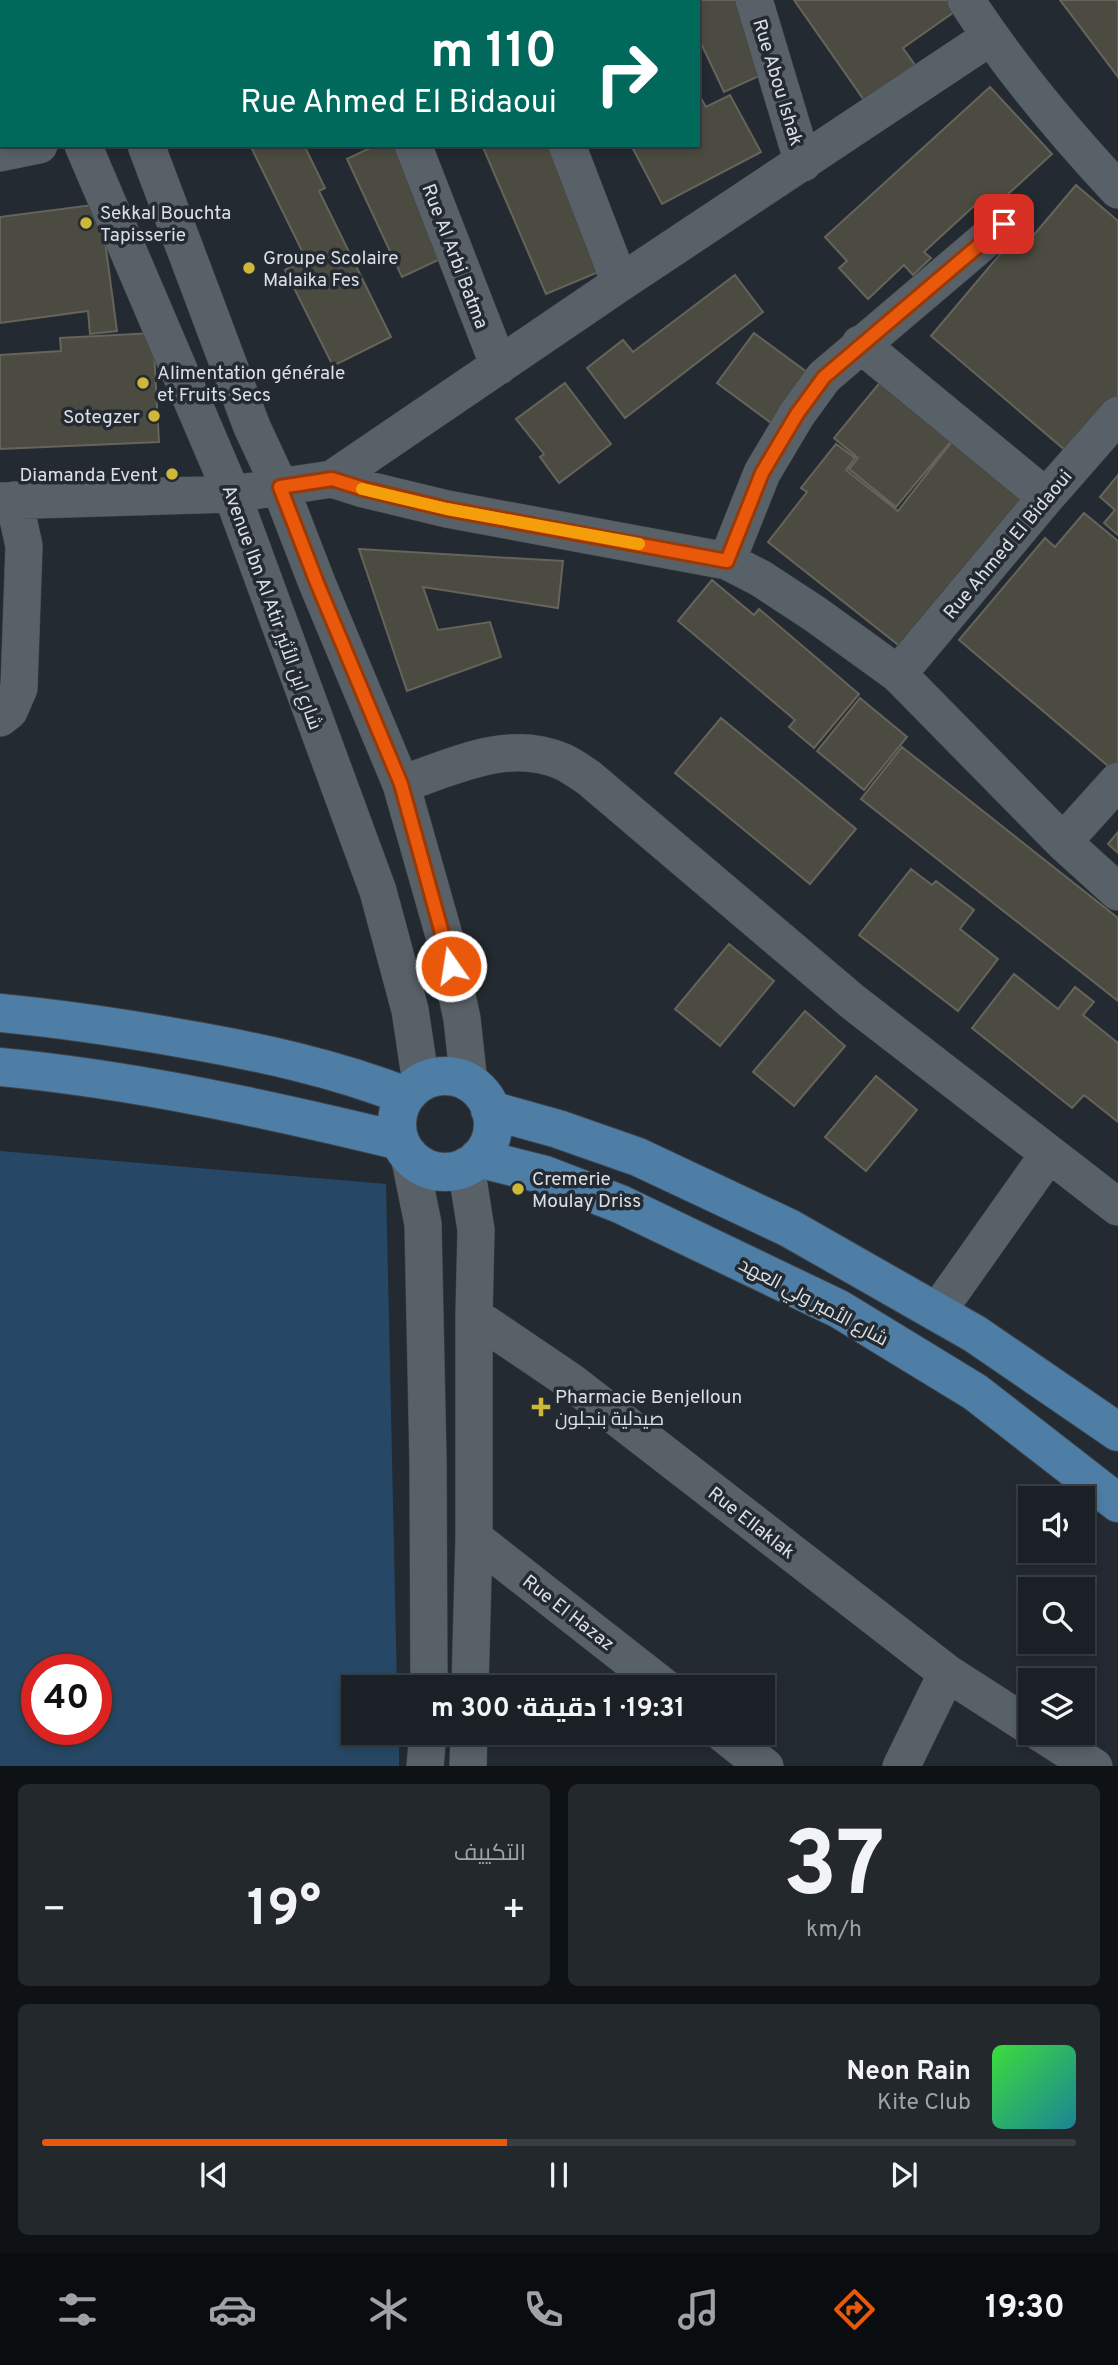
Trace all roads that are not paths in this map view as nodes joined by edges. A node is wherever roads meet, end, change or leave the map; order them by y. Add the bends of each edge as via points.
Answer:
1 (754, 0) edge
2 (966, 0) edge
3 (990, 37) junction
4 (29, 147) edge
5 (84, 147) edge
6 (147, 147) edge
7 (414, 147) edge
8 (568, 147) edge
9 (0, 153) edge
10 (803, 163) junction
11 (1118, 190) edge
12 (1004, 224) dead end
13 (620, 283) junction
14 (860, 344) junction
15 (499, 366) junction
16 (1118, 415) edge
17 (332, 479) junction
18 (280, 487) junction
19 (232, 494) junction
20 (1046, 497) junction
21 (7, 501) edge
22 (727, 561) junction
23 (898, 674) junction
24 (0, 718) edge
25 (1118, 781) edge
26 (401, 784) junction
27 (1063, 842) junction
28 (1118, 892) edge
29 (0, 1013) edge
30 (0, 1067) edge
31 (413, 1090) junction
32 (480, 1096) junction
33 (405, 1148) junction
34 (1048, 1155) junction
35 (472, 1162) junction
36 (1118, 1208) edge
37 (937, 1312) junction
38 (474, 1316) junction
39 (1118, 1432) edge
40 (1118, 1503) edge
41 (474, 1538) junction
42 (947, 1673) junction
43 (429, 1675) edge
44 (470, 1675) edge
45 (649, 1675) edge
46 (1018, 1719) edge
47 (427, 1745) edge
48 (469, 1745) edge
49 (738, 1745) edge
50 (1060, 1745) edge
51 (425, 1766) edge
52 (468, 1766) edge
53 (765, 1766) edge
54 (901, 1766) edge
55 (1094, 1766) edge

1 - 10 street, Rue Abou Ishak
2 - 3 street
3 - 10 street
3 - 11 street
4 - 9 street
5 - 19 street, Avenue Ibn Al Atir شارع ابن الأثير
6 - 18 street via 252,427
7 - 15 street, Rue Al Arbi Batma
8 - 13 street
10 - 13 street
12 - 14 street
13 - 15 street
14 - 20 street
14 - 22 street via 824,377 797,414 762,473
15 - 17 street
16 - 20 street, Rue Ahmed El Bidaoui
17 - 18 street
17 - 22 street via 447,509
18 - 19 street
18 - 26 street
19 - 21 street
19 - 31 street, Avenue Ibn Al Atir شارع ابن الأثير via 378,891 410,1010
20 - 23 street, Rue Ahmed El Bidaoui
21 - 24 street via 24,546 19,688 9,711
22 - 23 street via 815,614
23 - 27 street
25 - 27 street
26 - 32 street via 445,939
26 - 34 street via 490,755 529,752 561,761 589,778 853,1002
27 - 28 street
29 - 31 main road via 91,1023 261,1052
30 - 33 main road via 74,1074 254,1107
31 - 32 main road via 433,1077 447,1076
31 - 33 main road via 397,1115
32 - 35 main road via 492,1127 490,1138
32 - 37 main road via 638,1157 789,1228
33 - 35 main road via 422,1166 433,1170 450,1171
33 - 43 street via 423,1224
34 - 36 street
34 - 37 street
35 - 38 street
35 - 40 main road, شارع الأمير ولي العهد via 545,1175 620,1204 839,1309 975,1392
37 - 39 main road
38 - 41 street
38 - 42 street, Rue Ellaklak via 570,1381
41 - 44 street
41 - 45 street, Rue El Hazaz
42 - 46 street, Rue Ellaklak
42 - 54 street
47 - 51 street
48 - 52 street
49 - 53 street
50 - 55 street

